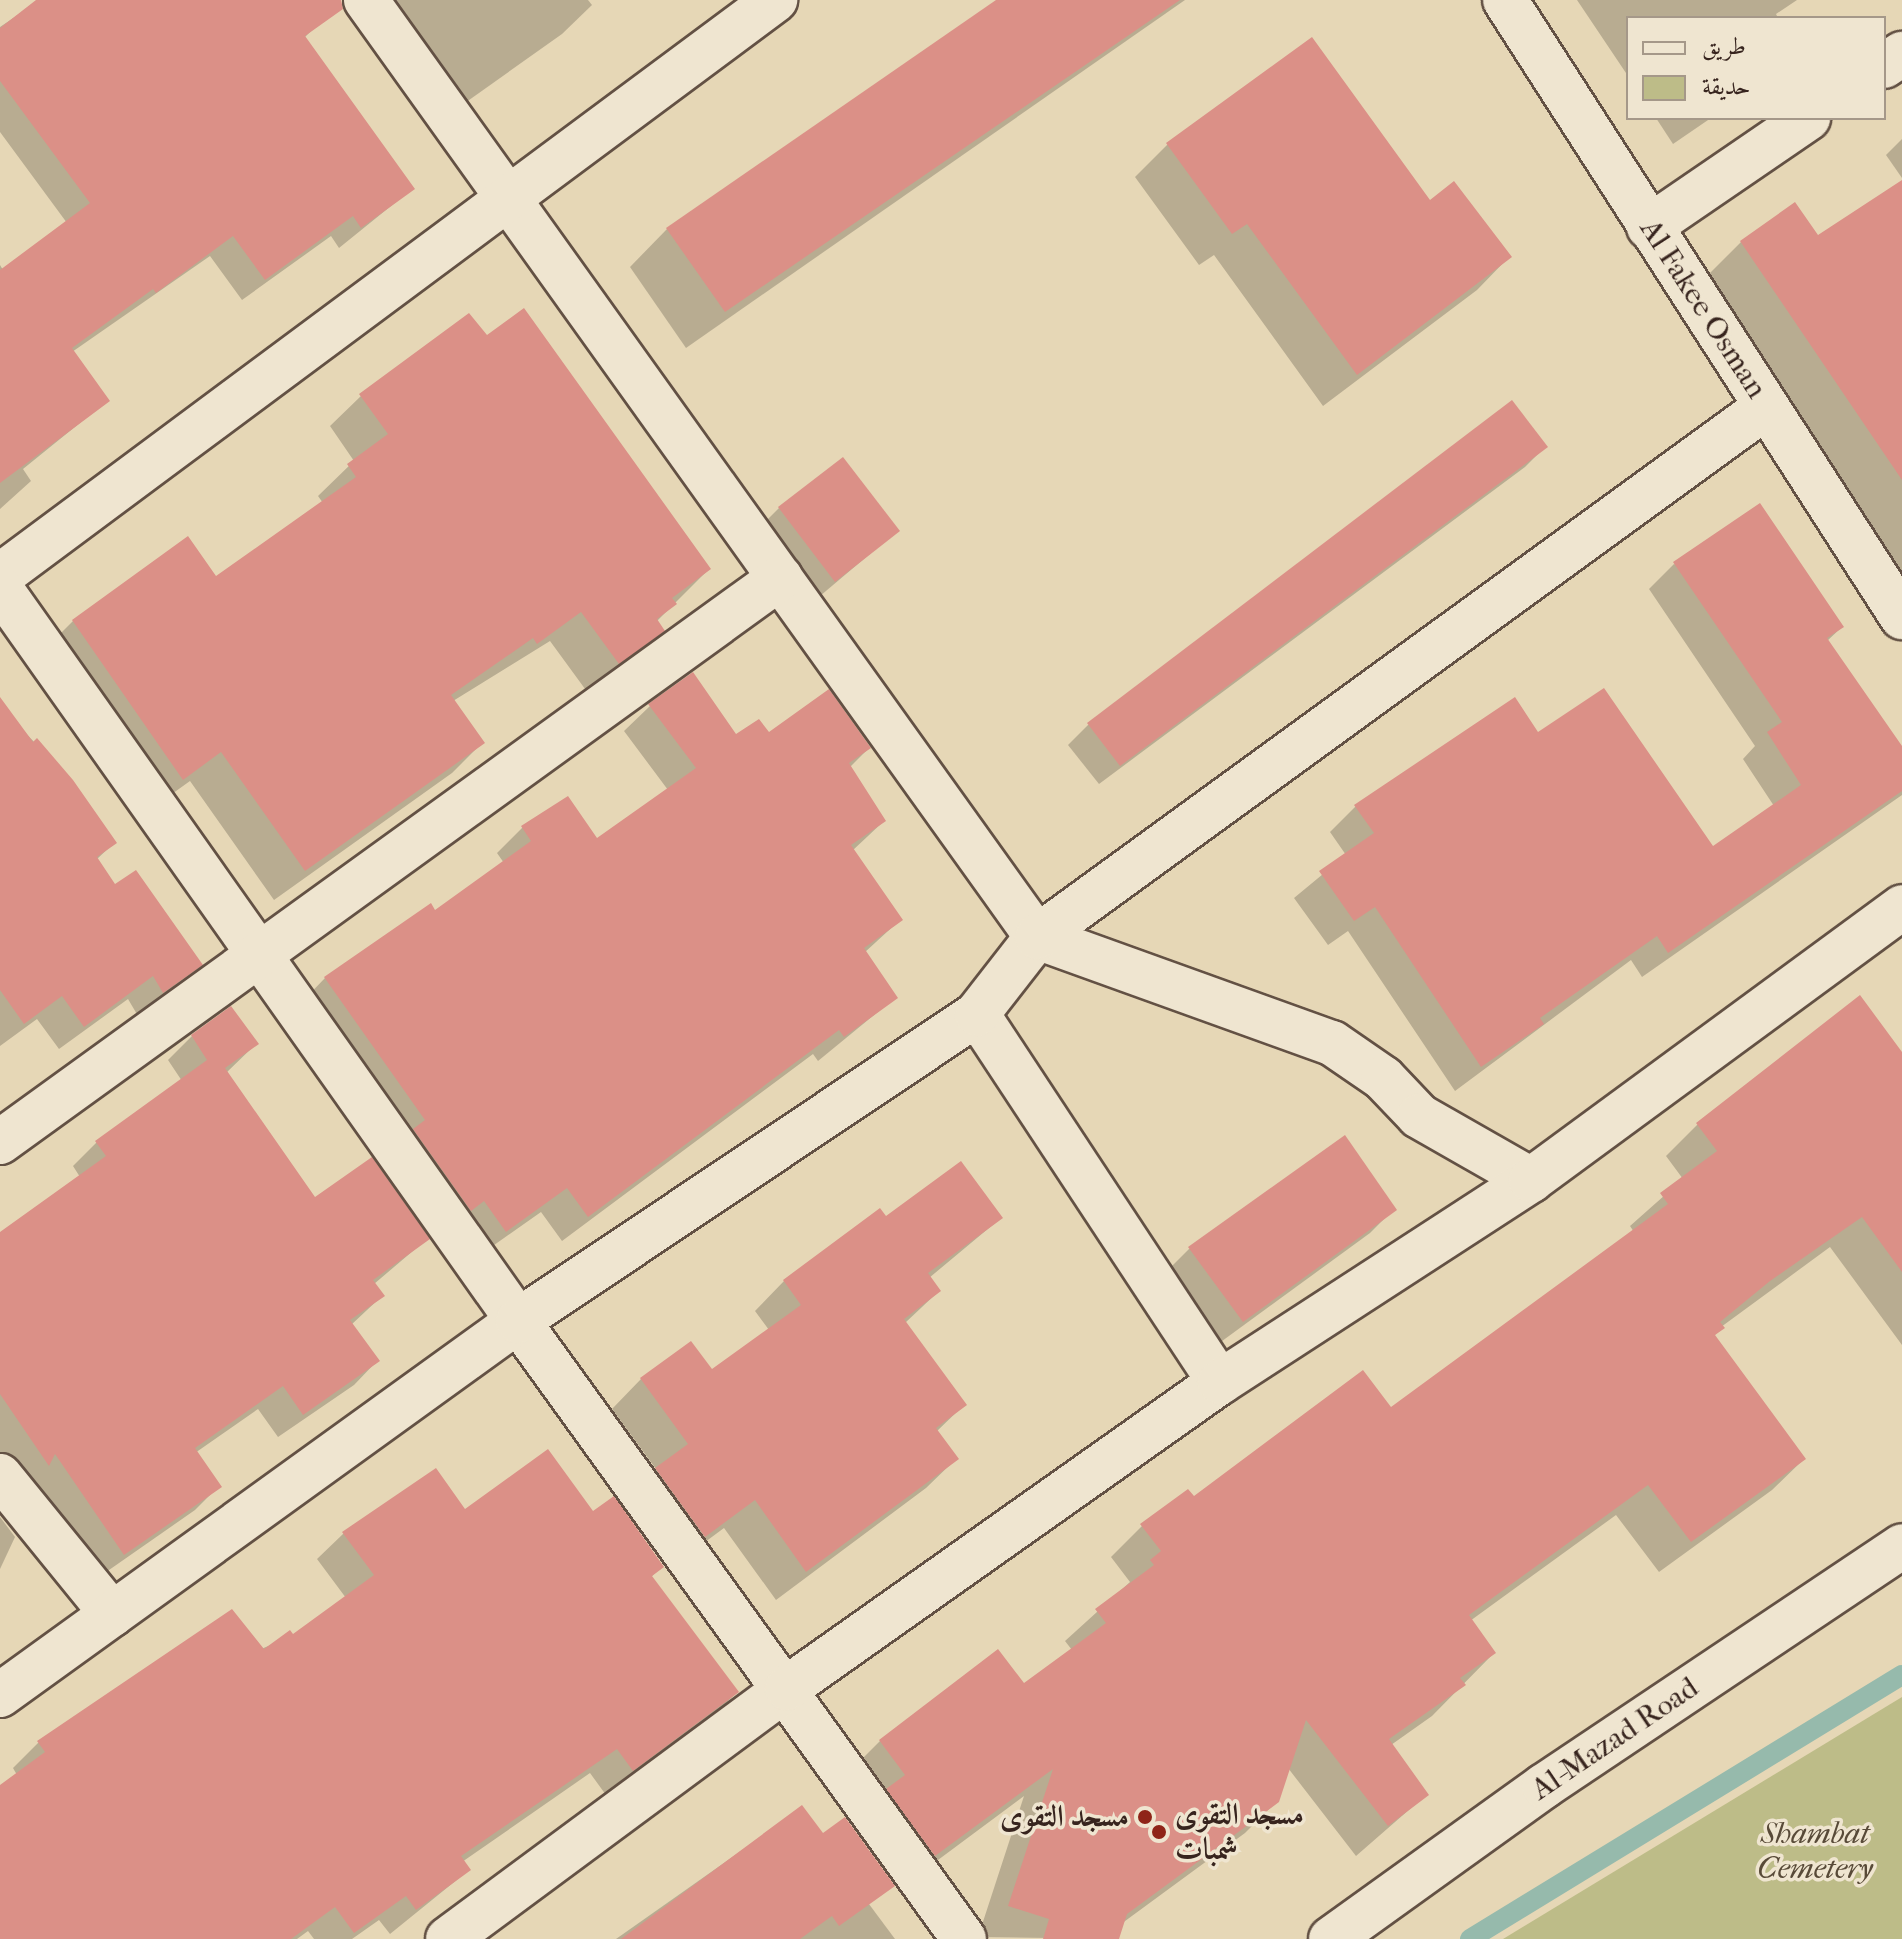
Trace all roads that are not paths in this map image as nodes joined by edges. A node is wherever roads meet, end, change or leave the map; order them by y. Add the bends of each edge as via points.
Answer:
1 (366, 0) edge
2 (775, 0) edge
3 (1505, 0) edge
4 (1805, 120) edge
5 (510, 196) junction
6 (1649, 227) junction
7 (1766, 407) junction
8 (0, 576) edge
9 (780, 578) junction
10 (0, 588) edge
11 (1902, 617) edge
12 (1902, 907) edge
13 (1037, 937) junction
14 (260, 954) junction
15 (977, 1014) junction
16 (0, 1142) edge
17 (1531, 1180) junction
18 (518, 1321) junction
19 (1220, 1382) junction
20 (0, 1476) edge
21 (1902, 1546) edge
22 (112, 1614) junction
23 (787, 1688) junction
24 (0, 1695) edge
25 (448, 1939) edge
26 (964, 1939) edge
27 (1331, 1939) edge

1 - 5 street
2 - 5 street
3 - 6 street, Al Fakee Osman
4 - 6 street
5 - 8 street
5 - 9 street
6 - 7 street, Al Fakee Osman
7 - 11 street, Al Fakee Osman
7 - 13 street
9 - 13 street
9 - 14 street
10 - 14 street
12 - 17 street
13 - 15 street
13 - 17 street via 1332,1043 1383,1078 1419,1116
14 - 16 street
14 - 18 street
15 - 18 street
15 - 19 street
17 - 19 street
18 - 22 street
18 - 23 street
19 - 23 street
20 - 22 street
21 - 27 street, Al-Mazad Road via 1544,1786
22 - 24 street
23 - 25 street
23 - 26 street

